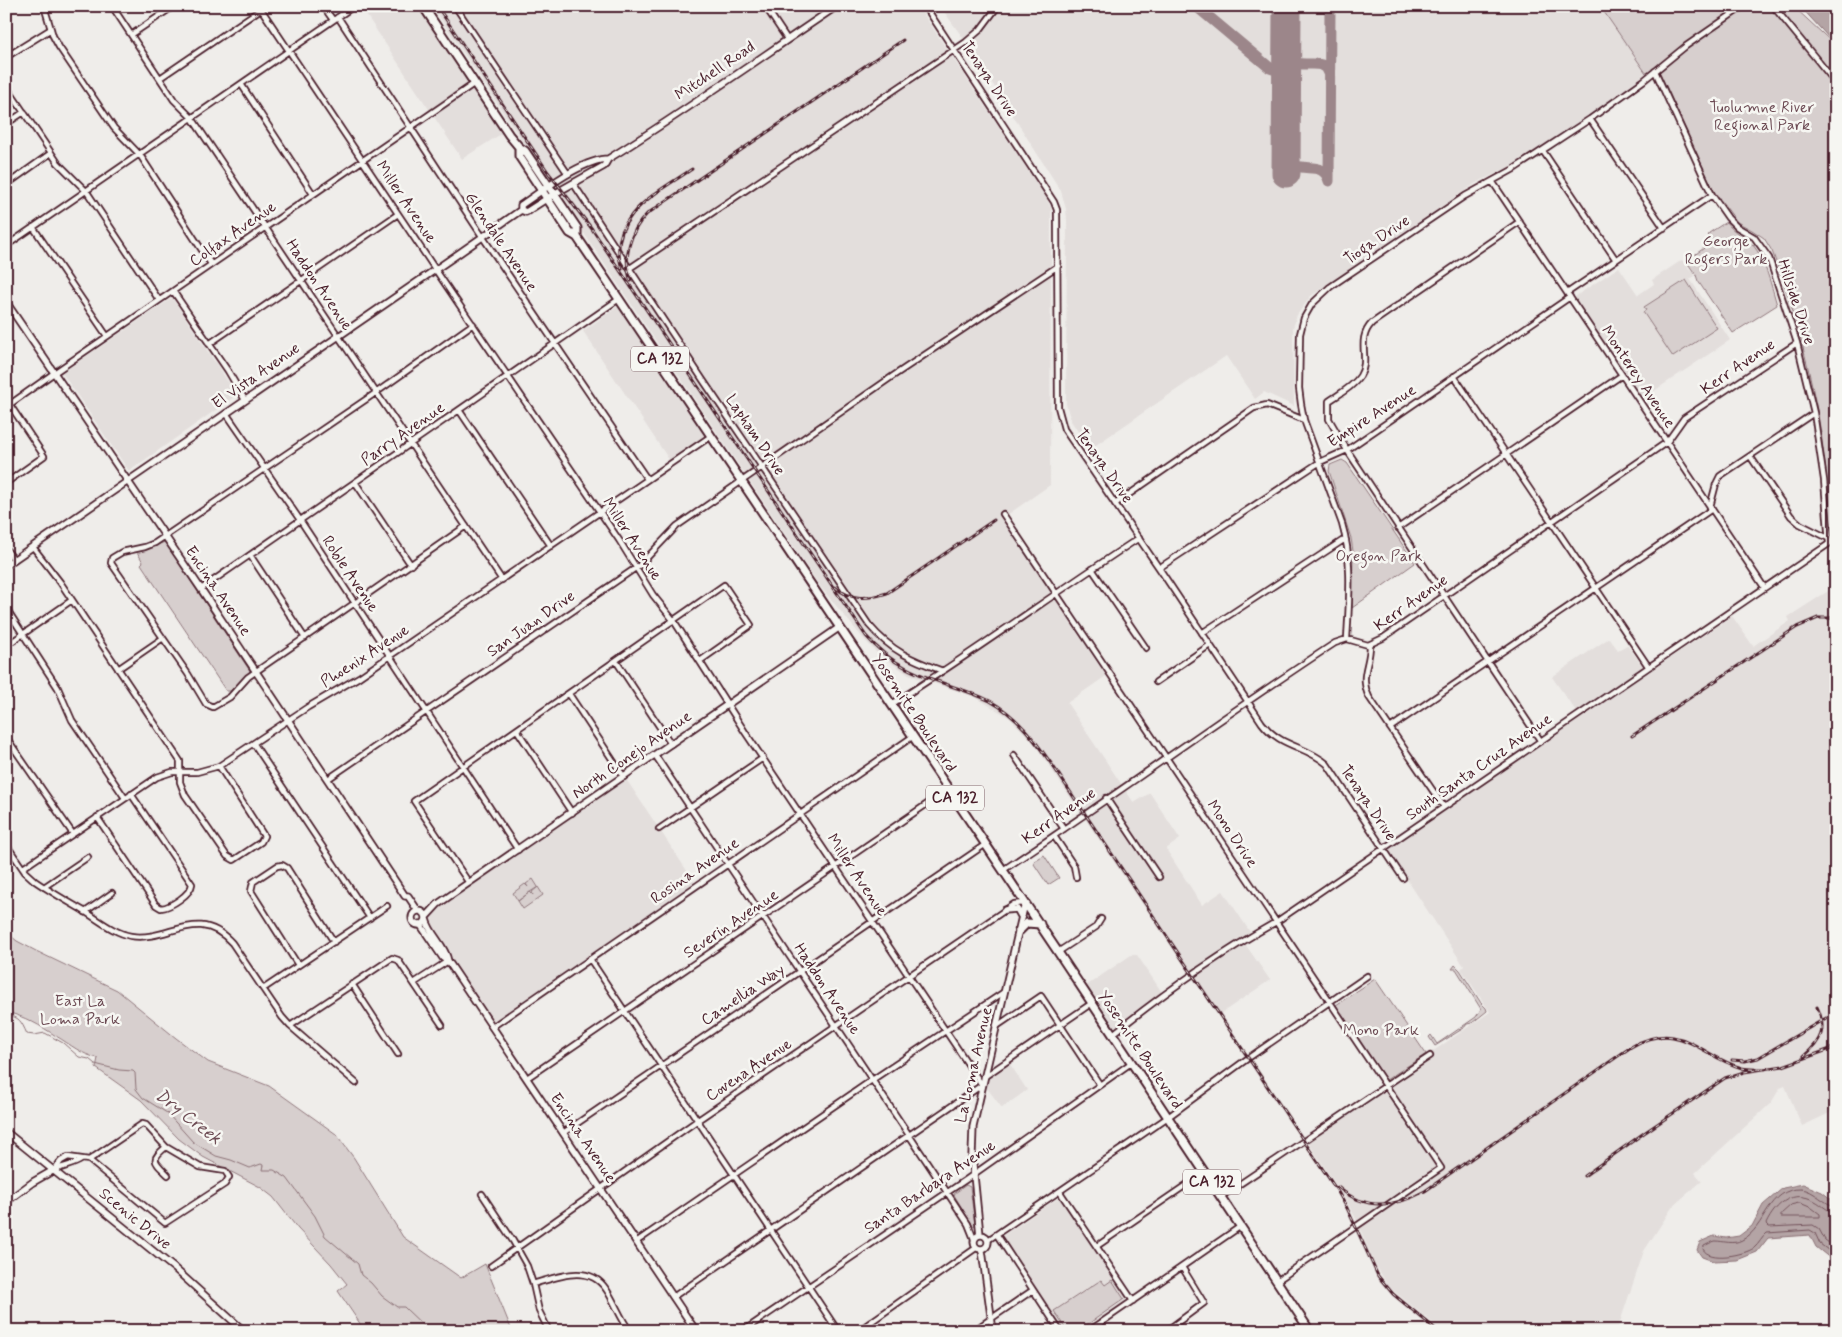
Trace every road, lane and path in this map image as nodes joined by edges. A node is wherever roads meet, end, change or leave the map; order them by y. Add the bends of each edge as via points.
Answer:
1 (44, 6) edge
2 (112, 6) edge
3 (174, 6) edge
4 (323, 6) edge
5 (354, 6) edge
6 (423, 6) edge
7 (455, 6) edge
8 (766, 6) edge
9 (837, 6) edge
10 (925, 6) edge
11 (998, 6) edge
12 (1744, 6) edge
13 (1773, 6) edge
14 (260, 7) edge
15 (338, 17) junction
16 (333, 20) junction
17 (50, 29) junction
18 (131, 35) junction
19 (787, 39) junction
20 (6, 46) edge
21 (954, 50) junction
22 (289, 51) junction
23 (8, 56) edge
24 (1655, 71) junction
25 (160, 78) junction
26 (475, 83) junction
27 (1836, 83) edge
28 (241, 84) junction
29 (6, 86) edge
30 (24, 112) junction
31 (192, 118) junction
32 (1590, 119) junction
33 (6, 124) edge
34 (409, 128) junction
35 (1543, 151) junction
36 (51, 153) junction
37 (140, 155) junction
38 (608, 158) junction
39 (362, 160) junction
40 (568, 174) junction
41 (1492, 181) junction
42 (573, 183) junction
43 (6, 185) edge
44 (545, 188) junction
45 (87, 192) junction
46 (313, 194) junction
47 (1712, 195) junction
48 (550, 196) junction
49 (521, 210) junction
50 (398, 214) junction
51 (1519, 222) junction
52 (33, 228) junction
53 (265, 228) junction
54 (1664, 228) junction
55 (482, 236) junction
56 (6, 246) edge
57 (1616, 260) junction
58 (212, 264) junction
59 (1058, 266) junction
60 (630, 268) junction
61 (435, 269) junction
62 (301, 280) junction
63 (172, 291) junction
64 (1568, 295) junction
65 (619, 299) junction
66 (159, 300) junction
67 (6, 302) edge
68 (473, 324) junction
69 (107, 336) junction
70 (338, 336) junction
71 (1797, 343) junction
72 (209, 344) junction
73 (554, 344) junction
74 (54, 373) junction
75 (1622, 375) junction
76 (508, 376) junction
77 (1454, 376) junction
78 (376, 392) junction
79 (6, 399) edge
80 (245, 400) junction
81 (8, 406) edge
82 (460, 410) junction
83 (226, 413) junction
84 (1814, 413) junction
85 (1304, 420) junction
86 (711, 436) junction
87 (1667, 442) junction
88 (411, 443) junction
89 (1347, 450) junction
90 (1506, 454) junction
91 (1750, 456) junction
92 (1320, 462) junction
93 (761, 466) junction
94 (264, 470) junction
95 (647, 479) junction
96 (128, 481) junction
97 (742, 481) junction
98 (355, 482) junction
99 (6, 483) edge
100 (1115, 504) junction
101 (1711, 508) junction
102 (600, 512) junction
103 (1003, 514) dead end
104 (300, 520) junction
105 (1551, 521) junction
106 (466, 526) junction
107 (1398, 528) junction
108 (165, 536) junction
109 (1139, 538) junction
110 (1836, 539) edge
111 (1346, 540) junction
112 (1829, 541) junction
113 (551, 546) junction
114 (33, 547) junction
115 (6, 549) edge
116 (250, 555) junction
117 (14, 560) junction
118 (6, 565) edge
119 (411, 565) junction
120 (636, 567) junction
121 (1092, 568) junction
122 (1159, 568) junction
123 (502, 580) junction
124 (1764, 587) junction
125 (1595, 588) junction
126 (201, 589) junction
127 (1055, 593) junction
128 (1443, 596) junction
129 (72, 600) junction
130 (355, 603) junction
131 (6, 608) edge
132 (674, 620) junction
133 (840, 627) junction
134 (1202, 633) junction
135 (23, 634) junction
136 (163, 638) junction
137 (305, 638) junction
138 (1347, 639) junction
139 (6, 643) edge
140 (1210, 645) junction
141 (1370, 645) junction
142 (1146, 648) dead end
143 (390, 656) junction
144 (616, 661) junction
145 (700, 661) junction
146 (1486, 661) junction
147 (1648, 666) junction
148 (118, 669) junction
149 (943, 671) junction
150 (256, 672) junction
151 (1156, 682) dead end
152 (569, 694) junction
153 (1247, 700) junction
154 (892, 704) junction
155 (728, 705) junction
156 (426, 711) junction
157 (288, 720) junction
158 (1390, 728) junction
159 (517, 730) junction
160 (6, 737) edge
161 (912, 737) junction
162 (1540, 740) junction
163 (254, 744) junction
164 (671, 744) junction
165 (1014, 755) dead end
166 (655, 756) junction
167 (1166, 757) junction
168 (762, 758) junction
169 (219, 766) junction
170 (463, 767) junction
171 (180, 771) junction
172 (624, 777) junction
173 (328, 779) junction
174 (949, 789) junction
175 (131, 794) junction
176 (125, 798) junction
177 (1106, 798) junction
178 (1444, 807) junction
179 (690, 808) junction
180 (572, 813) junction
181 (800, 814) junction
182 (97, 817) junction
183 (659, 829) dead end
184 (1064, 830) junction
185 (73, 834) junction
186 (1054, 836) junction
187 (6, 844) edge
188 (986, 844) junction
189 (1383, 848) junction
190 (8, 850) edge
191 (518, 850) junction
192 (88, 857) dead end
193 (728, 864) junction
194 (836, 867) junction
195 (23, 868) junction
196 (1003, 870) junction
197 (1076, 877) dead end
198 (1159, 877) dead end
199 (1402, 878) dead end
200 (469, 883) junction
201 (44, 888) junction
202 (112, 893) dead end
203 (405, 896) junction
204 (1025, 903) junction
205 (438, 904) junction
206 (387, 906) dead end
207 (1005, 910) junction
208 (420, 911) junction
209 (85, 912) junction
210 (413, 915) junction
211 (763, 917) junction
212 (370, 918) junction
213 (426, 918) junction
214 (1022, 918) junction
215 (1101, 919) dead end
216 (872, 921) junction
217 (1276, 922) junction
218 (420, 924) junction
219 (1040, 924) junction
220 (1019, 931) junction
221 (334, 942) junction
222 (1058, 952) junction
223 (590, 959) junction
224 (448, 960) junction
225 (298, 965) junction
226 (800, 971) junction
227 (909, 976) junction
228 (1367, 976) dead end
229 (414, 983) junction
230 (352, 984) junction
231 (263, 989) junction
232 (1004, 992) junction
233 (1330, 1002) junction
234 (1092, 1003) junction
235 (625, 1011) junction
236 (442, 1025) dead end
237 (1060, 1025) junction
238 (290, 1026) junction
239 (836, 1026) junction
240 (997, 1026) junction
241 (492, 1027) junction
242 (946, 1031) junction
243 (1113, 1034) junction
244 (398, 1054) dead end
245 (1430, 1056) dead end
246 (1131, 1063) junction
247 (662, 1066) junction
248 (984, 1077) junction
249 (527, 1078) junction
250 (872, 1080) junction
251 (356, 1083) dead end
252 (982, 1085) junction
253 (1100, 1085) junction
254 (1386, 1086) junction
255 (1168, 1117) junction
256 (698, 1120) junction
257 (6, 1132) edge
258 (563, 1133) junction
259 (909, 1135) junction
260 (166, 1147) junction
261 (68, 1157) junction
262 (81, 1160) junction
263 (89, 1160) junction
264 (70, 1164) junction
265 (54, 1170) junction
266 (1205, 1172) junction
267 (974, 1173) junction
268 (168, 1175) dead end
269 (735, 1175) junction
270 (601, 1189) junction
271 (946, 1192) junction
272 (1060, 1192) junction
273 (482, 1194) dead end
274 (1222, 1196) junction
275 (6, 1202) edge
276 (1241, 1226) junction
277 (771, 1230) junction
278 (980, 1235) junction
279 (997, 1235) junction
280 (974, 1239) junction
281 (988, 1240) junction
282 (636, 1242) junction
283 (1097, 1246) junction
284 (518, 1248) junction
285 (979, 1249) junction
286 (491, 1266) dead end
287 (1182, 1267) junction
288 (1278, 1280) junction
289 (533, 1284) junction
290 (808, 1286) junction
291 (1033, 1290) junction
292 (673, 1297) junction
293 (1133, 1300) junction
294 (992, 1318) junction
295 (6, 1324) edge
296 (1309, 1330) edge
297 (10, 1331) edge
298 (244, 1331) edge
299 (549, 1331) edge
300 (630, 1331) edge
301 (696, 1331) edge
302 (743, 1331) edge
303 (838, 1331) edge
304 (858, 1331) edge
305 (973, 1331) edge
306 (993, 1331) edge
307 (1060, 1331) edge
308 (1089, 1331) edge
309 (1166, 1331) edge

1 - 17 street
2 - 18 street, Haddon Avenue
3 - 18 street
4 - 16 street
5 - 15 street
6 - 26 main road, Yosemite Boulevard / CA 132
7 - 40 street
8 - 19 street
9 - 19 street, Mitchell Road
10 - 21 street, Tenaya Drive
11 - 21 street via 980,30
12 - 24 street, Tioga Drive
13 - 27 street
14 - 22 street, Miller Avenue
14 - 25 street
15 - 16 street
15 - 34 street, Glendale Avenue
16 - 22 street
17 - 23 street
17 - 37 street via 114,128
18 - 25 street, Haddon Avenue
19 - 38 street, Mitchell Road via 658,128
20 - 23 street
21 - 59 street, Tenaya Drive via 1051,195 1057,210
21 - 60 street
22 - 28 street
22 - 39 street, Miller Avenue
24 - 32 street, Tioga Drive
24 - 47 street, Hillside Drive
25 - 31 street, Haddon Avenue via 174,100
26 - 34 street, Colfax Avenue
26 - 44 main road, Yosemite Boulevard / CA 132 via 525,151
28 - 31 street
28 - 46 street
29 - 30 street
30 - 33 street
30 - 36 street
31 - 37 street
31 - 53 street, Haddon Avenue
32 - 35 street, Tioga Drive
32 - 54 street
34 - 39 street, Colfax Avenue
34 - 55 street, Glendale Avenue
35 - 41 street, Tioga Drive
35 - 57 street
36 - 43 street
36 - 45 street
37 - 45 street
37 - 58 street
38 - 40 street, Mitchell Road
38 - 42 street, Mitchell Road via 604,166
39 - 46 street, Colfax Avenue
39 - 50 street, Miller Avenue
40 - 44 street, Mitchell Road
41 - 51 street, Monterey Avenue
41 - 85 street, Tioga Drive via 1326,290 1312,304 1304,318 1300,338 1299,388
42 - 48 street, Mitchell Road
42 - 60 street, Lapham Drive
44 - 48 main road, Yosemite Boulevard / CA 132
44 - 49 street, El Vista Avenue via 521,205
45 - 52 street
45 - 66 street
46 - 53 street, Colfax Avenue
47 - 54 street, Empire Avenue
47 - 71 street, Hillside Drive via 1728,218 1754,237 1769,258
48 - 49 street, El Vista Avenue via 526,212
48 - 65 main road, Yosemite Boulevard / CA 132 via 577,228 577,237
49 - 55 street, El Vista Avenue
50 - 61 street, Miller Avenue
50 - 62 street
51 - 64 street, Monterey Avenue
51 - 89 street via 1372,323 1364,337 1365,363 1360,376 1328,401 1329,419
52 - 56 street
52 - 69 street
53 - 58 street, Colfax Avenue
53 - 62 street, Haddon Avenue
54 - 57 street, Empire Avenue
55 - 61 street, El Vista Avenue
55 - 73 street, Glendale Avenue
57 - 64 street, Empire Avenue
58 - 63 street, Colfax Avenue
59 - 93 street, San Juan Drive
59 - 100 street, Tenaya Drive via 1059,414 1068,437
60 - 93 street, Lapham Drive
61 - 68 street, Miller Avenue
61 - 70 street, El Vista Avenue
62 - 70 street, Haddon Avenue
62 - 72 street
63 - 66 street, Colfax Avenue
63 - 72 street
64 - 75 street, Monterey Avenue
64 - 77 street, Empire Avenue
65 - 73 street, Parry Avenue
65 - 86 main road, Yosemite Boulevard / CA 132
66 - 69 street, Colfax Avenue
67 - 74 street, Encina Avenue
68 - 76 street, Miller Avenue
68 - 78 street
69 - 74 street, Colfax Avenue
70 - 78 street, Haddon Avenue
70 - 80 street, El Vista Avenue
71 - 84 street, Hillside Drive
71 - 87 street, Kerr Avenue via 1684,418
72 - 80 street
73 - 76 street, Parry Avenue
73 - 95 street, Glendale Avenue
74 - 81 street, Colfax Avenue
74 - 96 street, Encina Avenue
75 - 87 street, Monterey Avenue
75 - 90 street
76 - 82 street, Parry Avenue
76 - 102 street, Miller Avenue
77 - 89 street, Empire Avenue
77 - 90 street
78 - 88 street, Haddon Avenue
78 - 94 street
79 - 81 street
80 - 83 street, El Vista Avenue
81 - 99 street via 44,456
82 - 88 street, Parry Avenue
82 - 113 street
83 - 94 street, Roble Avenue
83 - 96 street, El Vista Avenue
84 - 91 street
84 - 112 street, Hillside Drive
85 - 92 street, Tioga Drive
85 - 100 street via 1267,405 1256,407
86 - 95 street, Phoenix Avenue
86 - 97 main road, Yosemite Boulevard / CA 132
87 - 101 street, Monterey Avenue
87 - 105 street, Kerr Avenue
88 - 98 street, Parry Avenue
88 - 106 street, Haddon Avenue
89 - 92 street, Empire Avenue
89 - 107 street
90 - 105 street
90 - 107 street
91 - 101 street via 1718,479
91 - 112 street via 1791,516
92 - 111 street, Tioga Drive
92 - 122 street, Empire Avenue
93 - 97 street, San Juan Drive
93 - 149 street, Lapham Drive via 877,635 904,656
94 - 104 street, Roble Avenue
94 - 108 street
95 - 102 street, Phoenix Avenue
96 - 108 street, Encina Avenue
96 - 114 street, El Vista Avenue
97 - 120 street, San Juan Drive via 676,526
97 - 133 main road, Yosemite Boulevard / CA 132
98 - 104 street, Parry Avenue
98 - 119 street
100 - 109 street, Tenaya Drive
101 - 124 street, Monterey Avenue
101 - 125 street
102 - 113 street, Phoenix Avenue
102 - 120 street, Miller Avenue
103 - 127 street, Mono Drive
104 - 116 street, Parry Avenue
104 - 130 street, Roble Avenue
105 - 125 street
105 - 128 street, Kerr Avenue
106 - 119 street
106 - 123 street, Haddon Avenue
107 - 128 street
108 - 126 street, Encina Avenue
108 - 136 street via 145,547 117,554 111,560
109 - 121 street
109 - 122 street, Tenaya Drive
110 - 112 street, South Santa Cruz Avenue
111 - 134 street
111 - 138 street, Tioga Drive
112 - 124 street, South Santa Cruz Avenue
113 - 123 street, Phoenix Avenue
114 - 117 street, El Vista Avenue
114 - 129 street
115 - 117 street
116 - 126 street, Parry Avenue
116 - 137 street
117 - 118 street, El Vista Avenue
119 - 130 street
120 - 132 street, Miller Avenue
120 - 156 street, San Juan Drive
121 - 127 street
121 - 142 street
122 - 134 street, Tenaya Drive
123 - 143 street, Phoenix Avenue
124 - 147 street, South Santa Cruz Avenue
125 - 146 street
125 - 147 street
126 - 150 street, Encina Avenue
127 - 149 street
127 - 167 street, Mono Drive
128 - 141 street, Kerr Avenue
128 - 146 street
129 - 135 street
129 - 148 street
130 - 137 street
130 - 143 street, Roble Avenue
131 - 135 street
132 - 144 street
132 - 145 street, Miller Avenue
132 - 145 street via 724,585 751,625
133 - 154 main road, Yosemite Boulevard / CA 132
133 - 155 street, North Conejo Avenue
134 - 140 street, Tenaya Drive
135 - 139 street
135 - 176 street via 58,688 72,720
136 - 148 street
136 - 150 street via 210,707 216,707 230,697
137 - 150 street
138 - 141 street, Kerr Avenue
138 - 153 street, Kerr Avenue via 1335,643
140 - 151 street
140 - 153 street, Tenaya Drive
141 - 158 street via 1364,684
143 - 156 street, Roble Avenue
143 - 157 street, Phoenix Avenue
144 - 152 street
144 - 164 street
145 - 155 street, Miller Avenue
146 - 158 street
146 - 162 street
147 - 162 street, South Santa Cruz Avenue
148 - 171 street via 180,761
149 - 154 street
150 - 157 street, Encina Avenue
152 - 159 street
152 - 172 street
153 - 167 street, Kerr Avenue
153 - 189 street, Tenaya Drive via 1273,736 1327,764
154 - 161 main road, Yosemite Boulevard / CA 132
155 - 164 street, North Conejo Avenue
155 - 168 street, Miller Avenue
156 - 170 street, Roble Avenue
156 - 173 street, San Juan Drive
157 - 163 street, Phoenix Avenue
157 - 173 street, Encina Avenue
158 - 178 street
159 - 170 street
159 - 180 street
160 - 185 street
161 - 174 main road, Yosemite Boulevard / CA 132
161 - 181 street, Rosina Avenue
162 - 178 street, South Santa Cruz Avenue
163 - 169 street, Phoenix Avenue
163 - 212 street
164 - 166 street, North Conejo Avenue
165 - 184 street
166 - 172 street, North Conejo Avenue
166 - 179 street, Haddon Avenue
167 - 177 street, Kerr Avenue
167 - 217 street, Mono Drive
168 - 179 street
168 - 181 street, Miller Avenue
169 - 171 street, Phoenix Avenue via 197,772
169 - 171 street via 264,836 261,842 232,860 185,795
170 - 191 street, Roble Avenue
170 - 200 street via 414,801
171 - 175 street, Phoenix Avenue via 156,777
172 - 180 street, North Conejo Avenue
173 - 203 street, Encina Avenue
174 - 188 main road, Yosemite Boulevard / CA 132
174 - 194 street, Severin Avenue
175 - 176 street, Phoenix Avenue
175 - 182 street via 192,884 189,892 167,907 156,905
176 - 182 street, Phoenix Avenue
177 - 184 street, Kerr Avenue
177 - 198 street
178 - 189 street, South Santa Cruz Avenue
179 - 183 street
179 - 193 street, Haddon Avenue
180 - 191 street, North Conejo Avenue
181 - 193 street, Rosina Avenue
181 - 194 street, Miller Avenue
182 - 185 street, Phoenix Avenue
184 - 186 street, Kerr Avenue
185 - 195 street, Phoenix Avenue
186 - 196 street, Kerr Avenue
186 - 197 street via 1074,866
187 - 190 street
188 - 196 main road, Yosemite Boulevard / CA 132
188 - 216 street, Camellia Way
189 - 199 street, Tenaya Drive
189 - 217 street, South Santa Cruz Avenue
190 - 195 street
191 - 200 street, North Conejo Avenue
192 - 201 street
193 - 211 street, Haddon Avenue
193 - 223 street, Rosina Avenue
194 - 211 street, Severin Avenue
194 - 216 street, Miller Avenue
195 - 201 street
196 - 204 main road, Yosemite Boulevard / CA 132
200 - 205 street, North Conejo Avenue
201 - 209 street
202 - 209 street
203 - 208 street, Encina Avenue
203 - 210 street, Encina Avenue
204 - 207 street, Covena Avenue via 1015,903
204 - 214 street, La Loma Avenue
204 - 219 main road, Yosemite Boulevard / CA 132
205 - 208 street, North Conejo Avenue
205 - 213 street, North Conejo Avenue
206 - 212 street
207 - 214 street via 1017,909
207 - 227 street, Covena Avenue
208 - 210 street
208 - 213 street
209 - 231 street via 131,936 146,936 190,925 217,930 232,943
210 - 218 street via 414,922
211 - 226 street, Haddon Avenue
211 - 235 street, Severin Avenue
212 - 221 street
213 - 218 street
213 - 224 street, Encina Avenue
214 - 220 street, La Loma Avenue
215 - 222 street via 1096,926
216 - 226 street, Camellia Way
216 - 227 street, Miller Avenue
217 - 233 street, Mono Drive
217 - 243 street, South Santa Cruz Avenue via 1148,1006
218 - 224 street, Encina Avenue via 443,958
219 - 220 main road via 1026,923
219 - 222 main road, Yosemite Boulevard / CA 132
220 - 232 street, La Loma Avenue
221 - 225 street
221 - 225 street via 285,866 277,866 253,882 251,890
222 - 234 main road, Yosemite Boulevard / CA 132
223 - 235 street
223 - 241 street, Rosina Avenue
224 - 229 street
224 - 241 street, Encina Avenue
225 - 231 street
226 - 239 street, Haddon Avenue
226 - 247 street, Camellia Way
227 - 239 street, Covena Avenue
227 - 242 street, Miller Avenue
228 - 233 street
229 - 230 street via 394,958
229 - 236 street
230 - 238 street
230 - 244 street
231 - 238 street
232 - 240 street, La Loma Avenue
232 - 242 street
233 - 254 street, Mono Drive
233 - 255 street
234 - 237 street
234 - 243 main road, Yosemite Boulevard / CA 132
235 - 247 street
235 - 249 street, Severin Avenue
237 - 240 street via 1041,996
237 - 248 street
237 - 253 street
238 - 251 street
239 - 250 street, Haddon Avenue
239 - 256 street, Covena Avenue
240 - 248 street, La Loma Avenue
241 - 249 street, Encina Avenue
242 - 250 street
242 - 252 street, Miller Avenue
243 - 246 main road, Yosemite Boulevard / CA 132
245 - 254 street
246 - 253 street, Santa Barbara Avenue
246 - 255 main road, Yosemite Boulevard / CA 132
247 - 256 street
247 - 258 street, Camellia Way
248 - 252 street, La Loma Avenue
249 - 258 street, Encina Avenue
250 - 259 street, Haddon Avenue
250 - 269 street
252 - 259 street
252 - 267 street, La Loma Avenue via 972,1133
253 - 267 street, Santa Barbara Avenue
254 - 274 street
254 - 288 street, Mono Drive via 1441,1168
255 - 266 main road, Yosemite Boulevard / CA 132
255 - 272 street
256 - 269 street
256 - 270 street, Covena Avenue
257 - 265 street, Scenic Drive
258 - 270 street, Encina Avenue
259 - 271 street, Haddon Avenue
259 - 277 street
260 - 263 street via 142,1124
260 - 263 street via 200,1167 221,1169 228,1174 228,1181 165,1223
260 - 268 street via 154,1159
261 - 262 street
261 - 264 street
261 - 265 street
262 - 263 street
262 - 264 street
264 - 265 street
265 - 275 street
265 - 298 street, Scenic Drive via 174,1268
266 - 274 main road, Yosemite Boulevard / CA 132
266 - 283 street
267 - 271 street, Santa Barbara Avenue
267 - 278 street, La Loma Avenue
269 - 277 street
269 - 282 street
270 - 282 street, Encina Avenue
270 - 284 street, Covena Avenue
271 - 280 street, Haddon Avenue via 968,1224
271 - 290 street, Santa Barbara Avenue
272 - 279 street
272 - 283 street
273 - 284 street
274 - 276 main road, Yosemite Boulevard / CA 132
276 - 287 street
276 - 288 main road, Yosemite Boulevard / CA 132
277 - 290 street
277 - 292 street
278 - 280 street
278 - 281 street
279 - 281 street
279 - 291 street
280 - 285 street via 973,1243
281 - 285 street via 986,1247
282 - 292 street, Encina Avenue
283 - 293 street
284 - 286 street, Covena Avenue
284 - 289 street
285 - 294 street
285 - 304 street
287 - 293 street
287 - 309 street via 1204,1303
288 - 296 main road, Yosemite Boulevard / CA 132
289 - 299 street via 539,1311
289 - 300 street via 569,1274 594,1278 606,1288
290 - 302 street, Santa Barbara Avenue
290 - 303 street
291 - 294 street
291 - 307 street
292 - 301 street, Encina Avenue
293 - 308 street
294 - 305 street
294 - 306 street
295 - 297 street

